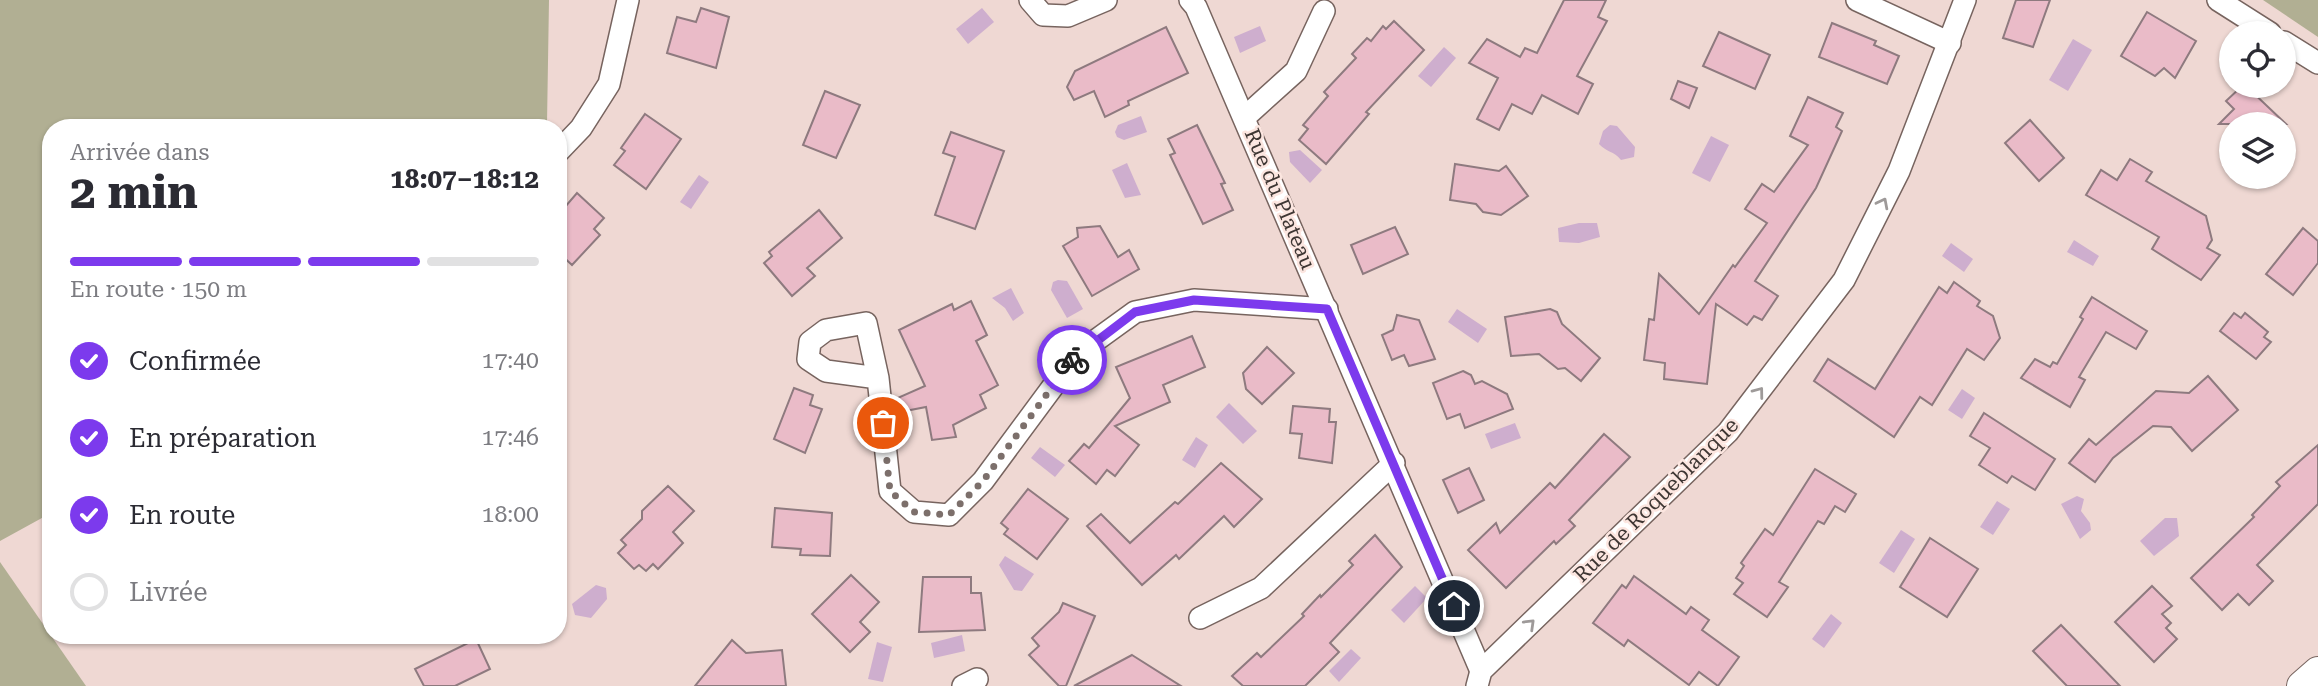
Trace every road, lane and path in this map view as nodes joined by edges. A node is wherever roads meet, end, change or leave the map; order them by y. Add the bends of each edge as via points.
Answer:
1 (628, 0) edge
2 (1030, 0) edge
3 (1107, 0) edge
4 (1190, 0) edge
5 (1857, 0) edge
6 (1965, 0) edge
7 (2218, 0) edge
8 (1324, 11) dead end
9 (2251, 21) edge
10 (1950, 43) junction
11 (2296, 50) edge
12 (2318, 64) edge
13 (1245, 117) junction
14 (567, 143) edge
15 (1327, 309) junction
16 (878, 378) dead end
17 (1394, 463) junction
18 (1200, 618) dead end
19 (2318, 672) edge
20 (1479, 678) edge
21 (2302, 686) edge

1 - 14 street via 609,85
2 - 3 street via 1043,15 1068,16
4 - 13 street, Rue du Plateau
5 - 10 street
6 - 10 street, Rue de Roqueblanque
7 - 9 street
8 - 13 street via 1296,71
20 -> 10 street, Rue de Roqueblanque via 1728,432 1843,280 1899,171
11 - 12 street
13 - 15 street, Rue du Plateau
15 - 16 street via 1194,300 1135,312 1077,354 983,481 949,515 914,512 890,491
15 - 17 street, Rue du Plateau
17 - 18 street via 1261,588
17 - 20 street, Rue du Plateau
19 - 21 street

